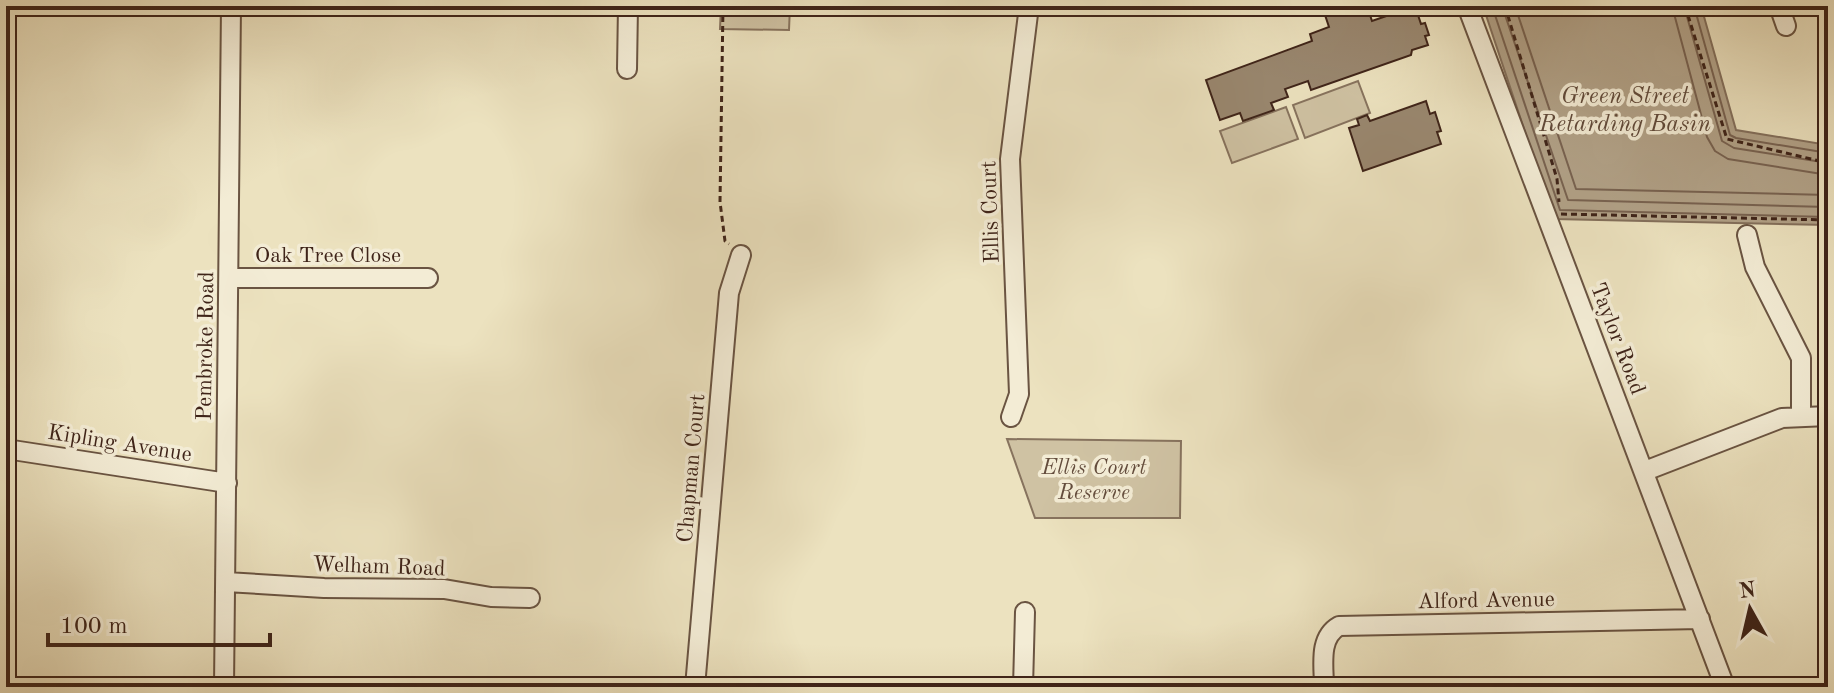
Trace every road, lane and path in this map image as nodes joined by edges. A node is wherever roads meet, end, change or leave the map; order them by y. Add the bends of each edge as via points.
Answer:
1 (231, 6) edge
2 (628, 6) edge
3 (723, 6) edge
4 (1029, 6) edge
5 (1467, 6) edge
6 (1505, 6) edge
7 (1685, 6) edge
8 (1779, 6) edge
9 (1786, 26) dead end
10 (627, 69) dead end
11 (1828, 163) edge
12 (1828, 220) edge
13 (1747, 235) dead end
14 (741, 255) joint
15 (229, 278) junction
16 (428, 278) dead end
17 (1801, 415) junction
18 (1828, 416) edge
19 (1011, 417) dead end
20 (6, 449) edge
21 (1645, 471) junction
22 (227, 483) junction
23 (226, 582) junction
24 (530, 598) dead end
25 (1025, 612) dead end
26 (1700, 619) junction
27 (224, 687) edge
28 (695, 687) edge
29 (1023, 687) edge
30 (1324, 687) edge
31 (1725, 687) edge

1 - 15 street, Pembroke Road
2 - 10 street
3 - 14 path via 720,202 725,241
4 - 19 street, Ellis Court via 1010,159 1019,394
5 - 21 street, Taylor Road
6 - 12 path via 1557,179 1560,214
7 - 11 path via 1727,139
8 - 9 street
13 - 17 street via 1755,267 1801,358
14 - 28 street, Chapman Court via 729,293
15 - 16 street, Oak Tree Close
15 - 22 street, Pembroke Road
17 - 18 street
17 - 21 street
20 - 22 street, Kipling Avenue
21 - 26 street, Taylor Road
22 - 23 street, Pembroke Road
23 - 24 street, Welham Road via 444,589
23 - 27 street, Pembroke Road
25 - 29 street
26 - 30 street, Alford Avenue via 1339,626 1324,646
26 - 31 street, Taylor Road

